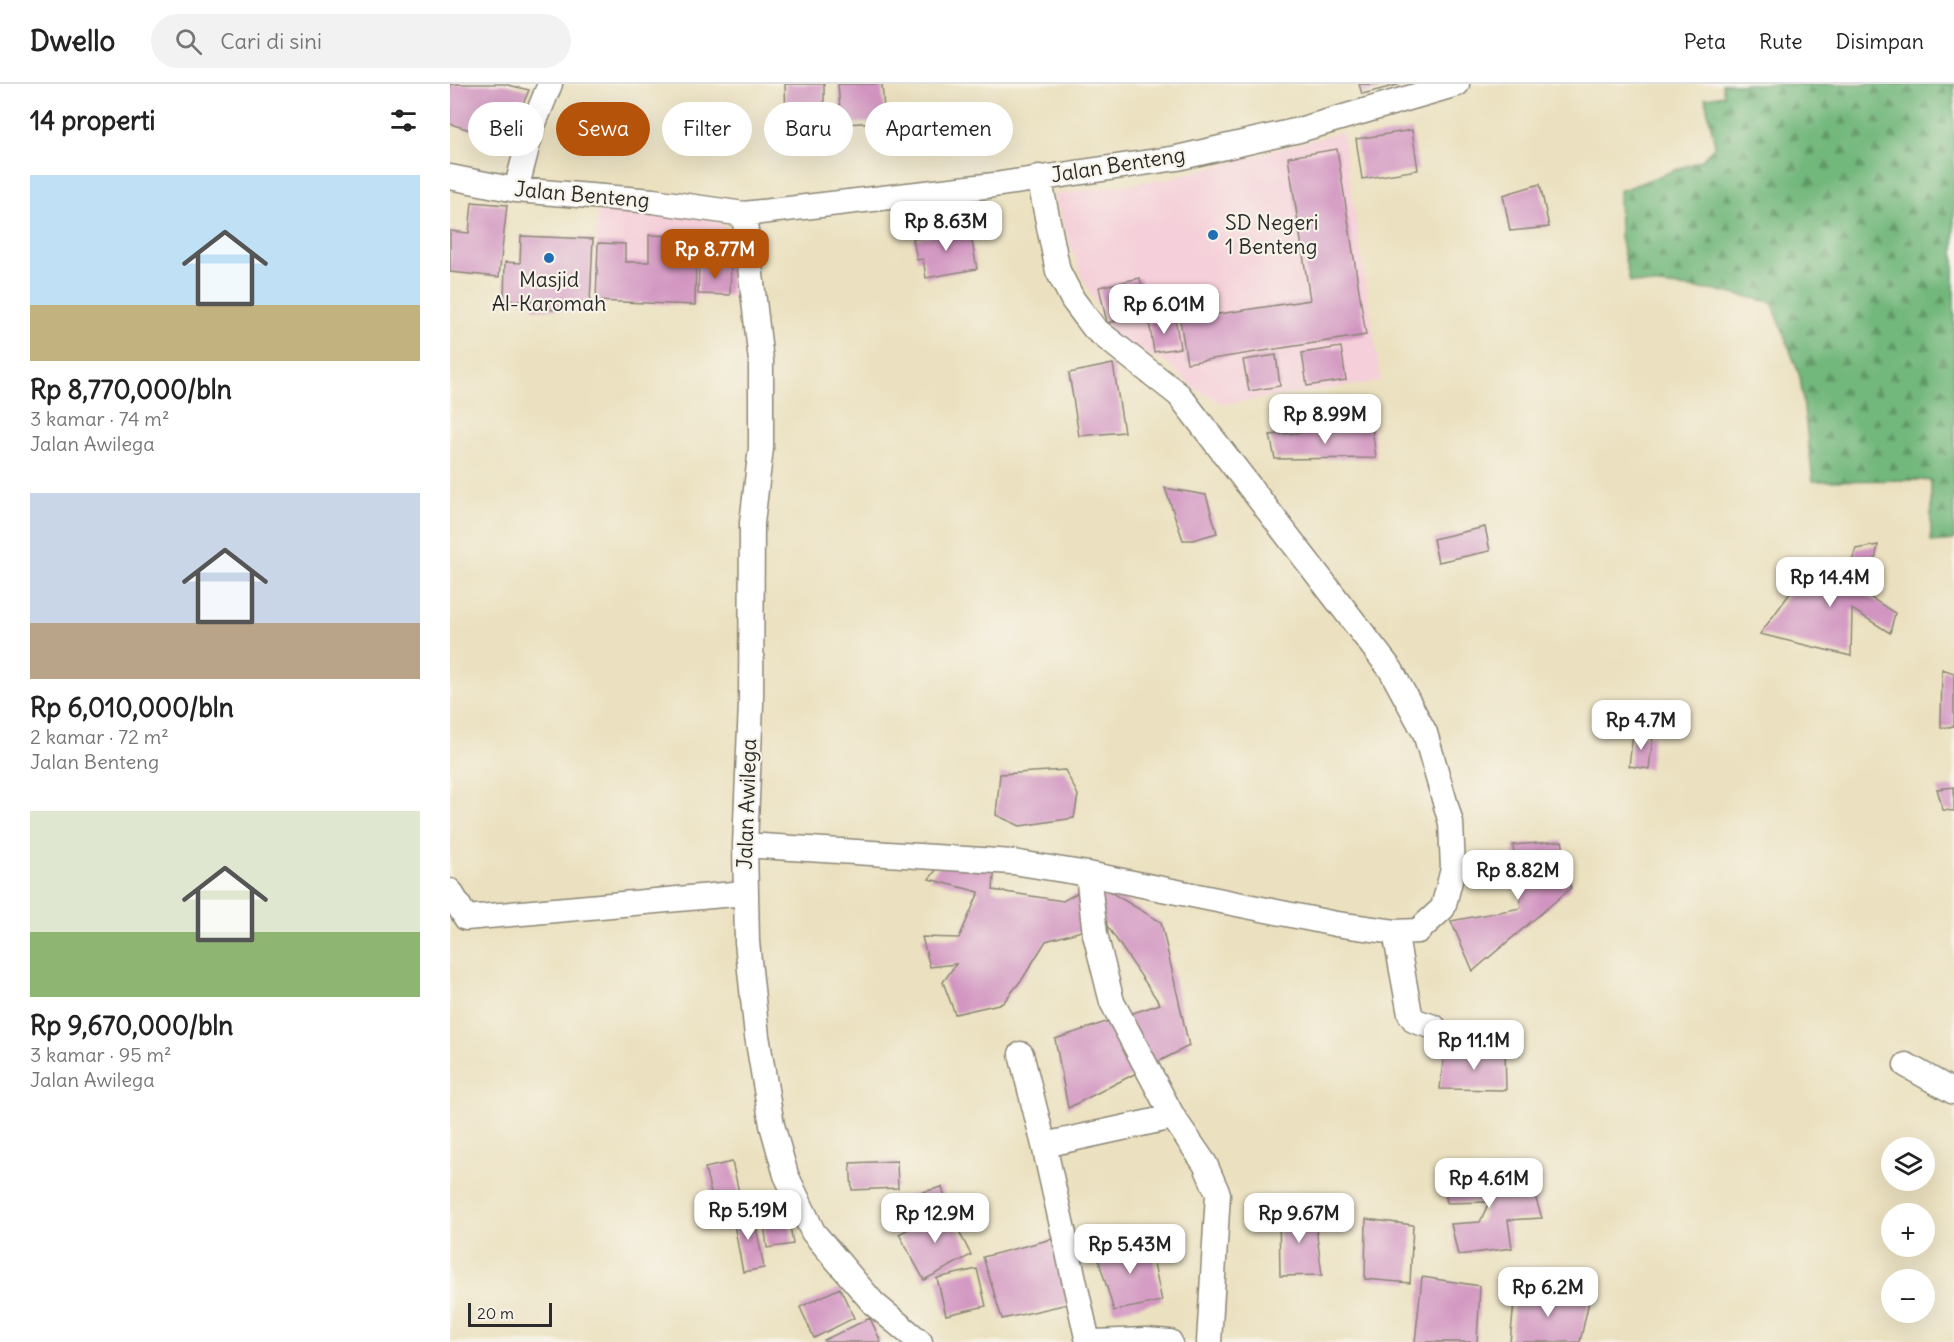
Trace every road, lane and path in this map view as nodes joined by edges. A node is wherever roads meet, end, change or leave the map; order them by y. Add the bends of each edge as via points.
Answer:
1 (550, 84) edge
2 (1457, 84) edge
3 (450, 177) edge
4 (1039, 177) junction
5 (516, 190) junction
6 (744, 214) junction
7 (745, 845) junction
8 (1088, 874) junction
9 (450, 891) edge
10 (745, 892) junction
11 (458, 925) edge
12 (1395, 932) junction
13 (1434, 1027) dead end
14 (1021, 1054) dead end
15 (1906, 1065) dead end
16 (1954, 1092) edge
17 (1173, 1117) junction
18 (1044, 1145) junction
19 (920, 1342) edge
20 (1088, 1342) edge
21 (1094, 1342) edge
22 (1170, 1342) edge
23 (1209, 1342) edge

1 - 5 street via 532,128
2 - 4 street, Jalan Benteng via 1299,130 1177,158
3 - 5 street, Jalan Benteng
4 - 6 street, Jalan Benteng
4 - 12 street via 1058,271 1074,300 1095,329 1179,395 1391,670 1425,733 1451,823 1453,869 1443,908 1418,931
5 - 6 street, Jalan Benteng via 653,201
6 - 7 street, Jalan Awilega via 761,361 761,448 752,523
7 - 8 street via 1013,862
7 - 10 street, Jalan Awilega
8 - 12 street via 1336,924
8 - 17 street via 1095,934 1112,1002
9 - 11 street
10 - 11 street
10 - 19 street, Jalan Awilega via 757,1036 772,1125 786,1175 813,1232 874,1304
12 - 13 street via 1410,1014 1415,1021
14 - 18 street
15 - 16 street
17 - 18 street
17 - 23 street via 1205,1164 1218,1194
18 - 20 street
21 - 22 street

